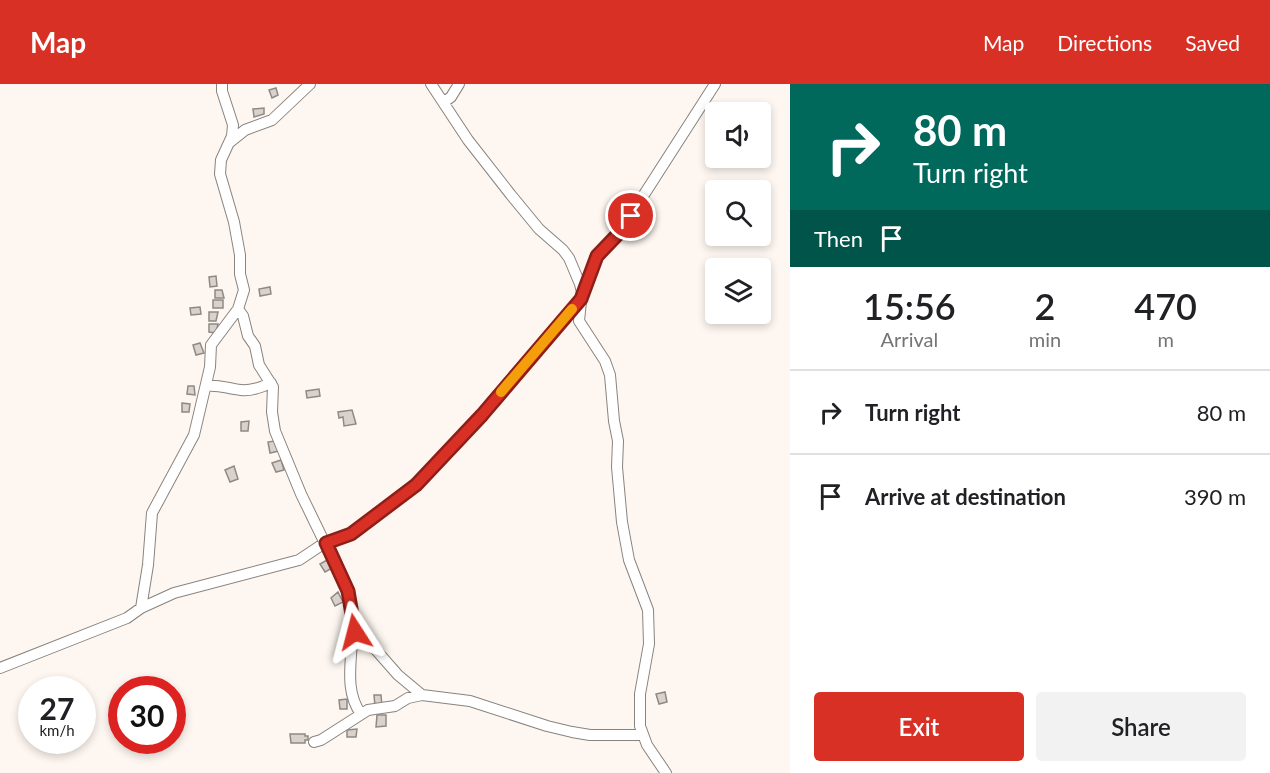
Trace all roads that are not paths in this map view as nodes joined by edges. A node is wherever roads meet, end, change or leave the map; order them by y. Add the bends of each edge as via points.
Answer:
1 (222, 84) edge
2 (310, 84) edge
3 (431, 84) edge
4 (459, 84) edge
5 (715, 84) edge
6 (444, 102) junction
7 (230, 142) junction
8 (581, 299) junction
9 (238, 309) junction
10 (271, 383) junction
11 (206, 386) junction
12 (326, 543) junction
13 (141, 608) junction
14 (355, 632) junction
15 (0, 668) edge
16 (422, 695) junction
17 (362, 714) junction
18 (642, 735) junction
19 (314, 742) dead end
20 (666, 773) edge

1 - 7 street via 233,125
2 - 7 street via 279,115 245,130
3 - 6 street
4 - 6 street
5 - 8 street via 620,232 597,256
6 - 8 street via 511,195 569,258 580,284
7 - 9 street via 219,169 239,244 244,290
8 - 12 street via 482,415 420,480 351,534
8 - 18 street via 579,321 610,375 622,522 629,560 648,610 649,644 639,708
9 - 10 street via 259,365
9 - 11 street via 211,345
10 - 11 street via 248,390
10 - 12 street via 275,431
11 - 13 street via 194,435 152,513
12 - 13 street via 299,560 174,593
12 - 14 street via 348,591
13 - 15 street via 127,618
14 - 16 street
14 - 17 street via 350,693
16 - 17 street
16 - 18 street via 470,701 572,732
17 - 19 street
18 - 20 street

